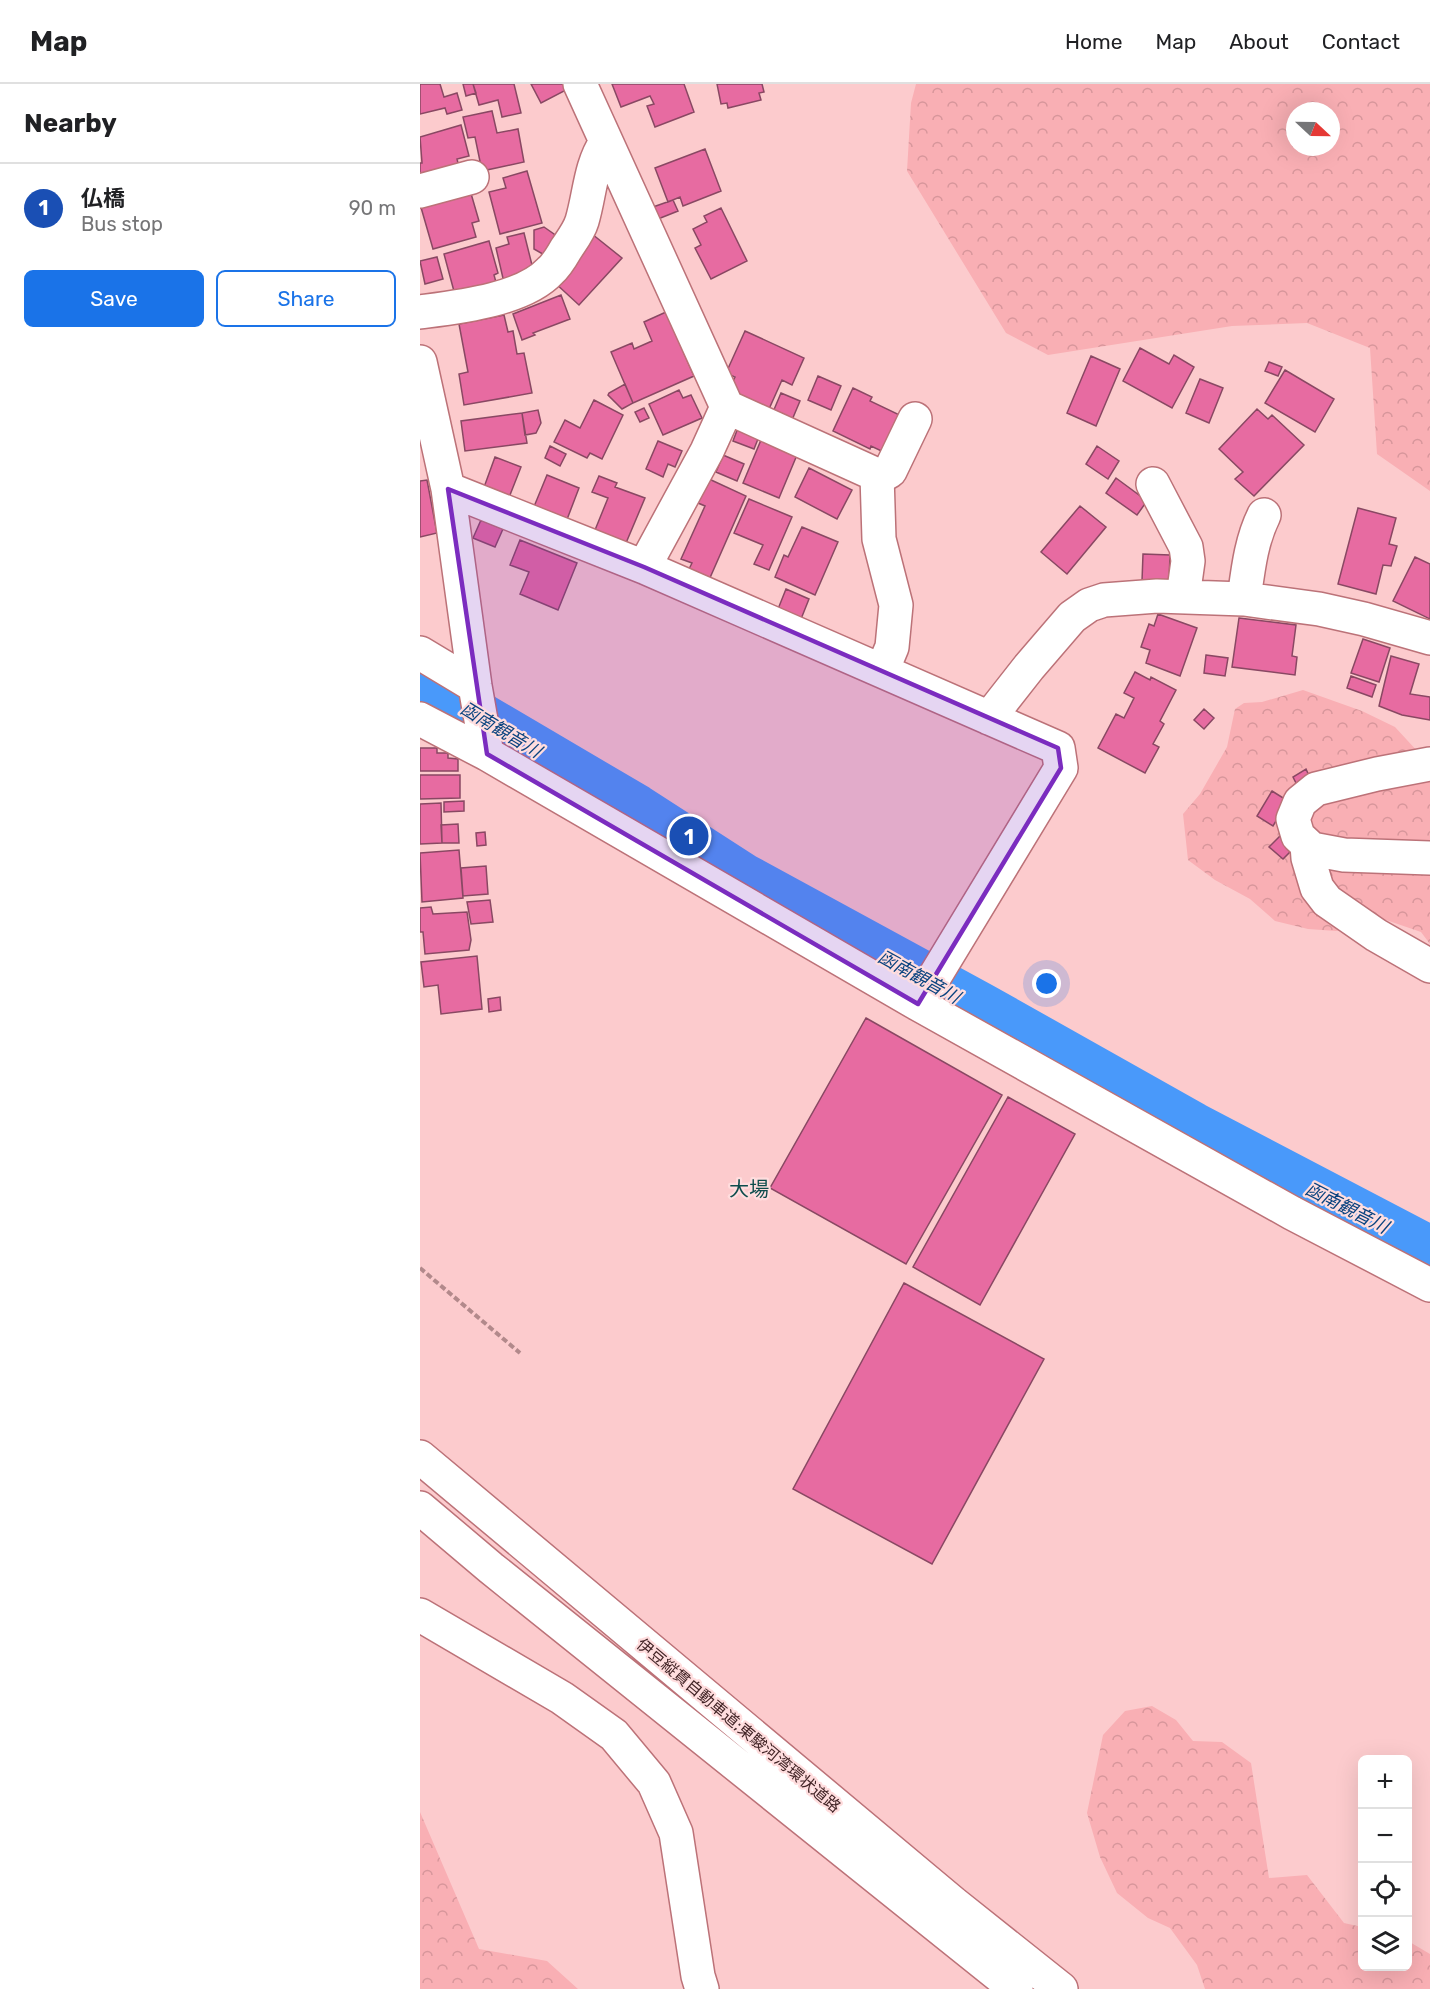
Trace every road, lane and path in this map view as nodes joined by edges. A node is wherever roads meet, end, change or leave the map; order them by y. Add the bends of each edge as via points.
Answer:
1 (580, 84) edge
2 (606, 142) junction
3 (472, 177) dead end
4 (420, 191) edge
5 (420, 312) edge
6 (420, 362) edge
7 (727, 407) junction
8 (915, 419) dead end
9 (877, 475) junction
10 (1153, 484) dead end
11 (448, 489) junction
12 (1264, 515) dead end
13 (644, 567) junction
14 (1183, 597) junction
15 (1244, 599) junction
16 (1430, 638) edge
17 (420, 653) edge
18 (882, 671) junction
19 (475, 686) junction
20 (989, 718) junction
21 (420, 719) edge
22 (487, 754) junction
23 (1430, 765) edge
24 (1307, 845) junction
25 (1430, 858) edge
26 (1430, 966) edge
27 (918, 1004) junction
28 (420, 1268) edge
29 (1430, 1285) edge
30 (520, 1353) dead end
31 (420, 1457) edge
32 (420, 1508) edge
33 (420, 1615) edge
34 (702, 1989) edge
35 (1016, 1989) edge
36 (1061, 1989) edge

1 - 2 main road
2 - 5 main road via 594,165 581,226 550,271 535,284 504,298
2 - 7 main road
3 - 4 main road
6 - 11 main road
7 - 9 main road
7 - 13 main road
8 - 9 main road via 890,471 884,476
9 - 18 main road via 879,539 896,604 892,647
10 - 14 main road via 1186,547
11 - 13 main road
11 - 19 main road
12 - 15 main road via 1251,550
13 - 18 main road
14 - 15 main road
14 - 20 main road via 1104,600 1089,605 1072,617
15 - 16 main road via 1319,609
17 - 19 main road
18 - 20 main road
19 - 22 main road
20 - 27 main road via 1058,748 1061,768
21 - 22 main road
22 - 27 main road
23 - 24 main road via 1316,789 1300,802 1293,819 1298,836
24 - 25 main road via 1344,855
24 - 26 main road via 1317,888 1327,902
27 - 29 main road via 1292,1214
28 - 30 path
31 - 36 main road, 伊豆縦貫自動車道;東駿河湾環状道路
32 - 35 main road, 伊豆縦貫自動車道;東駿河湾環状道路
33 - 34 main road via 562,1698 614,1735 654,1783 676,1833

